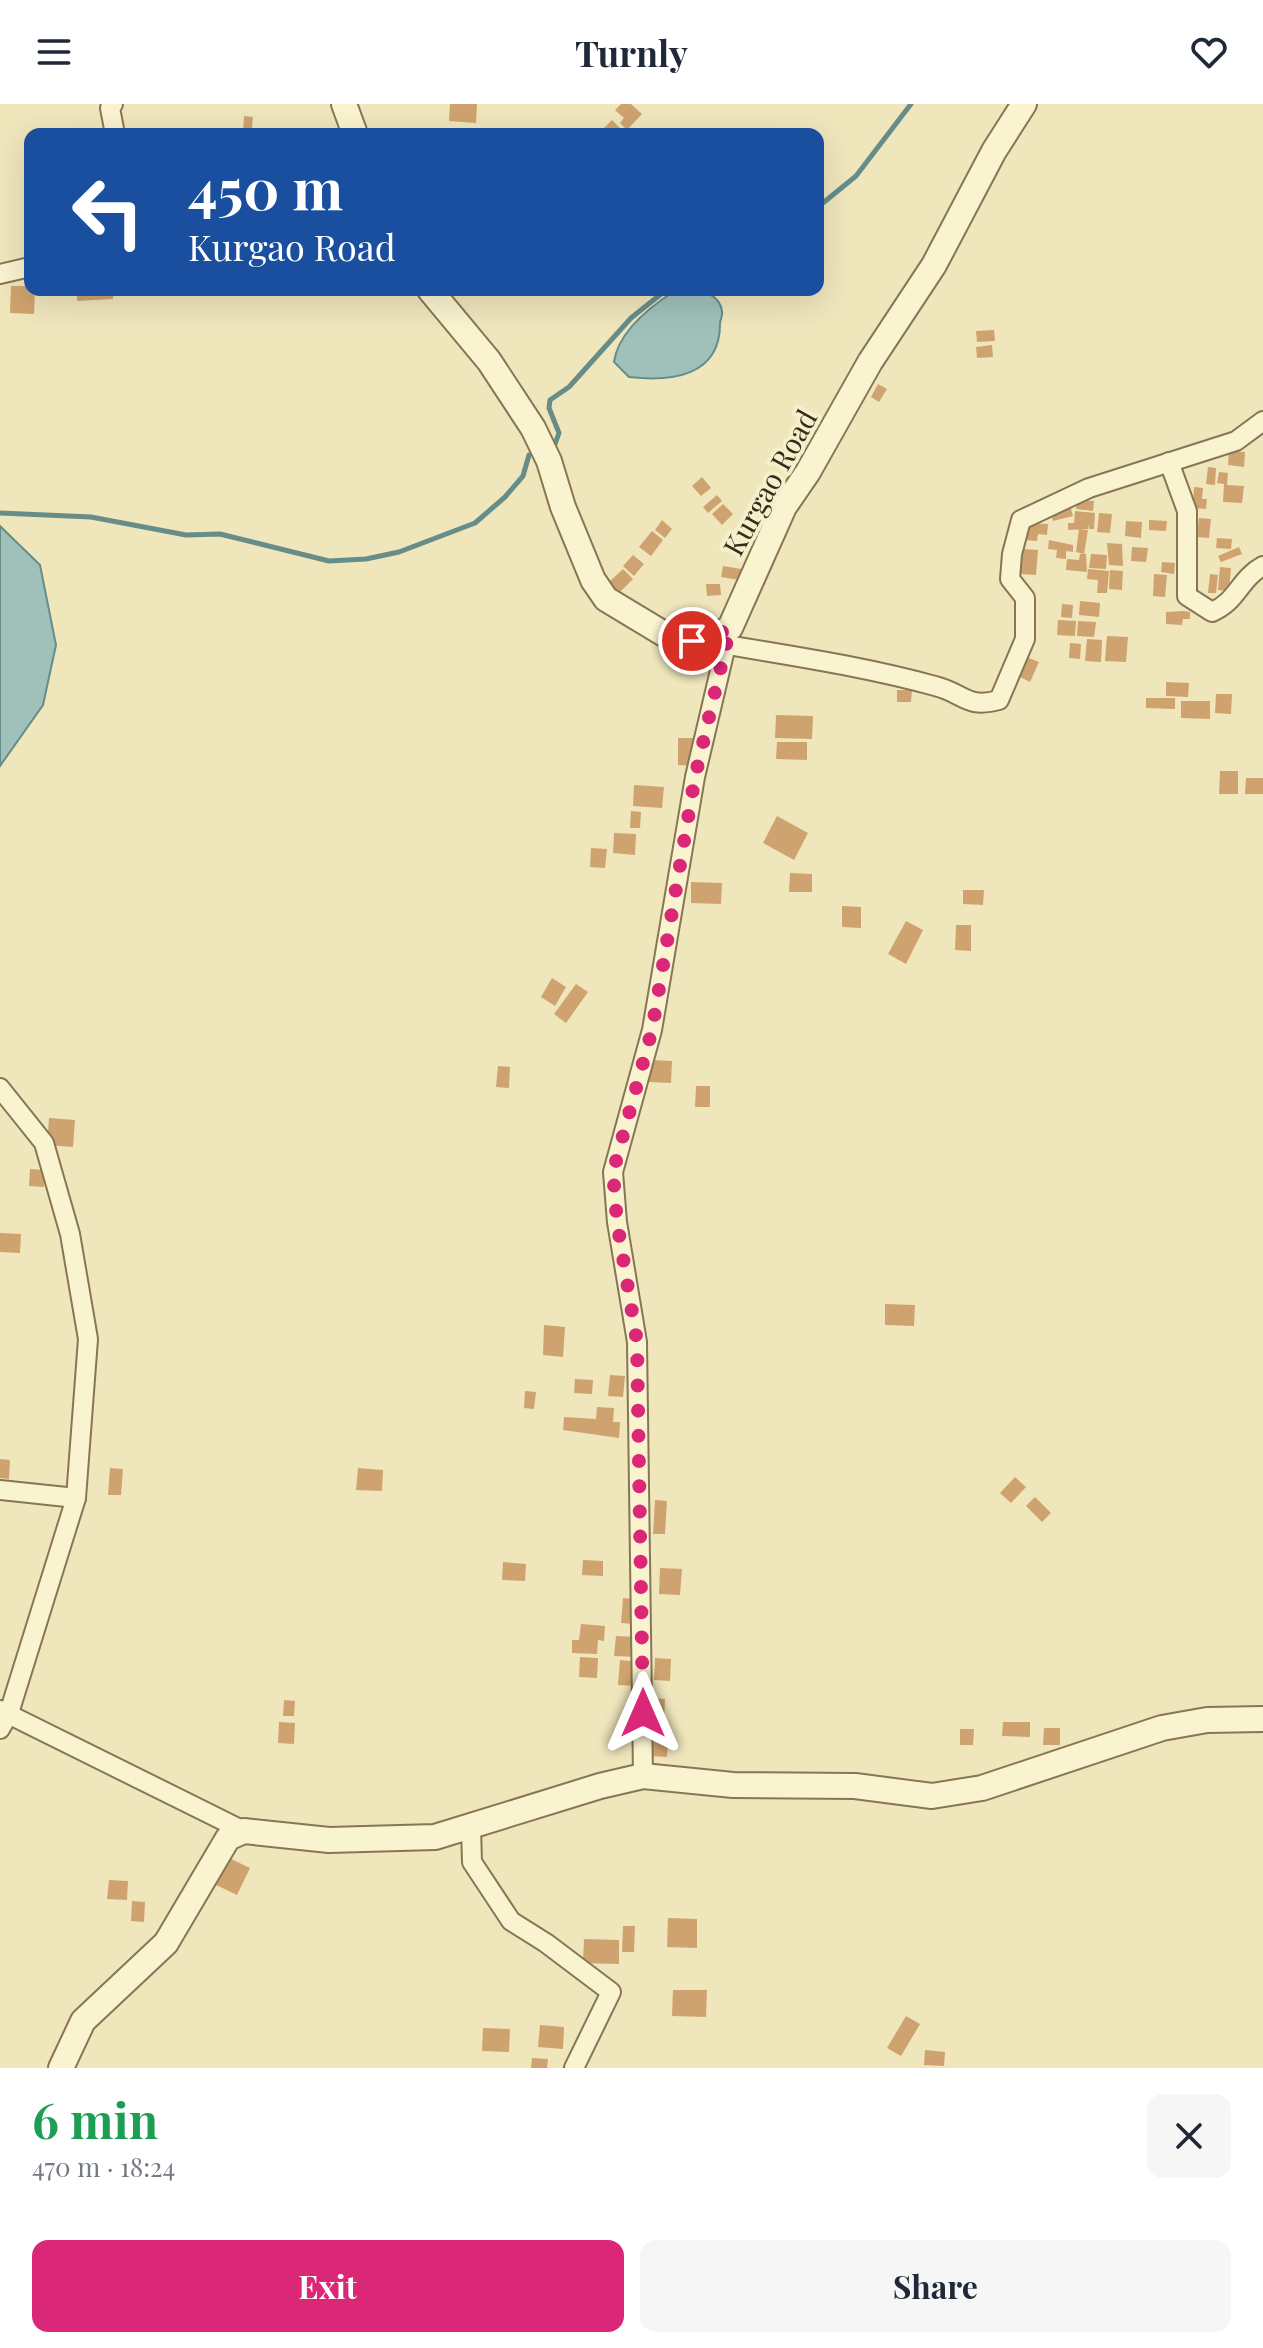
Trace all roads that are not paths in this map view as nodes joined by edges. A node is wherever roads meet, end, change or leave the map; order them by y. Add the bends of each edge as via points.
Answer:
1 (113, 104) edge
2 (344, 104) edge
3 (1024, 104) edge
4 (114, 128) edge
5 (353, 128) edge
6 (24, 268) edge
7 (0, 274) edge
8 (435, 296) edge
9 (1263, 421) edge
10 (1169, 462) junction
11 (1263, 566) edge
12 (729, 637) junction
13 (0, 1088) edge
14 (0, 1490) edge
15 (76, 1498) junction
16 (3, 1717) edge
17 (1263, 1719) edge
18 (643, 1776) junction
19 (471, 1828) junction
20 (244, 1831) junction
21 (61, 2068) edge
22 (574, 2068) edge

1 - 4 street
2 - 5 street
3 - 12 street, Kurgao Road via 934,265 784,507
6 - 7 street
8 - 12 street via 489,361 533,428 593,580 606,599 679,643
9 - 10 street via 1236,441
10 - 11 street via 1187,511 1187,596 1212,612 1229,605 1249,574
10 - 12 street via 1089,488 1021,520 1010,579 1025,598 1025,639 999,700 980,705 939,686
12 - 18 street via 695,777 652,1030 613,1172 637,1342
13 - 15 street via 44,1143 70,1234 88,1339
14 - 15 street
15 - 16 street
16 - 20 street
17 - 18 street via 1162,1728 982,1788 932,1796 855,1786 733,1785
18 - 19 street
19 - 20 street via 393,1840
19 - 22 street via 472,1862 511,1921 611,1992
20 - 21 street via 228,1838 166,1943 83,2021

